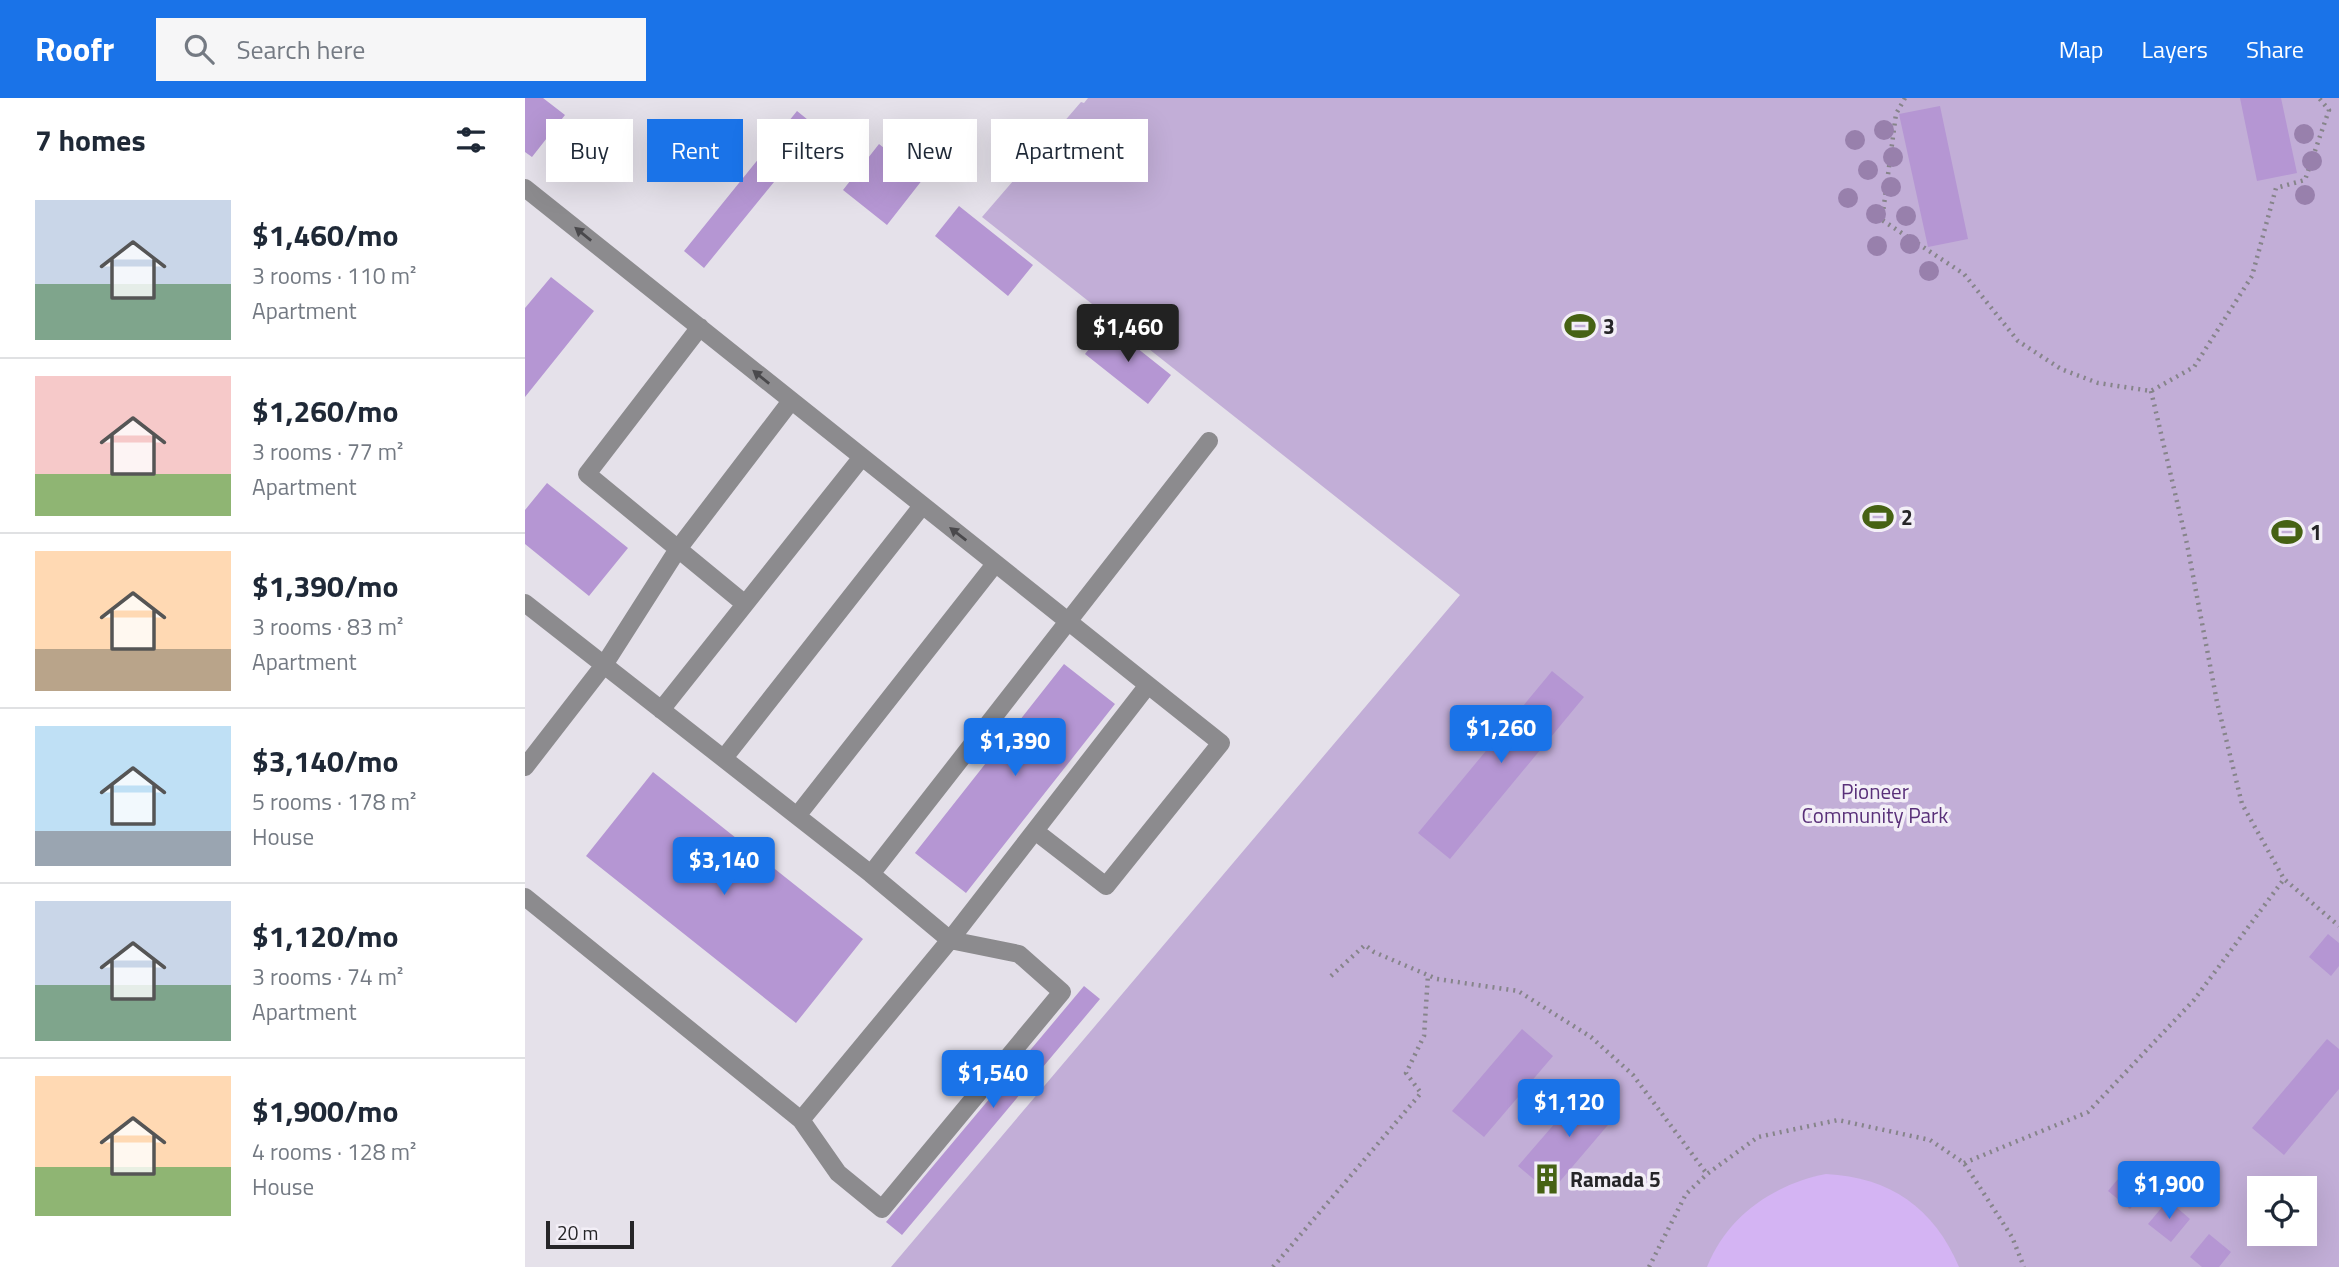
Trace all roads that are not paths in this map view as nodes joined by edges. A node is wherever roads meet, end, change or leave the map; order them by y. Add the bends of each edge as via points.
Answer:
1 (525, 188) edge
2 (699, 327) junction
3 (791, 401) junction
4 (1209, 441) dead end
5 (862, 457) junction
6 (922, 506) junction
7 (678, 549) junction
8 (995, 564) junction
9 (525, 603) edge
10 (745, 604) junction
11 (1068, 623) junction
12 (604, 665) junction
13 (1149, 685) junction
14 (661, 709) junction
15 (723, 758) junction
16 (525, 767) edge
17 (797, 816) junction
18 (1035, 831) junction
19 (871, 874) junction
20 (525, 897) edge
21 (950, 940) junction
22 (801, 1120) junction

2 -> 1 lane
3 -> 2 lane
2 - 7 lane via 587,474
3 - 5 lane
3 - 7 lane
4 - 11 lane
5 - 6 lane
5 - 10 lane
8 -> 6 lane
6 - 15 lane
7 - 10 lane
7 - 12 lane
8 - 11 lane
8 - 17 lane
9 - 12 lane
10 - 14 lane
11 - 13 lane
11 - 19 lane
12 - 14 lane
12 - 16 lane
13 - 18 lane
13 - 18 lane via 1220,743 1106,886
14 - 15 lane
15 - 17 lane
17 - 19 lane
18 - 21 lane
19 - 21 lane
20 - 22 lane
21 - 22 lane
21 - 22 lane via 1019,954 1062,992 882,1209 838,1173

